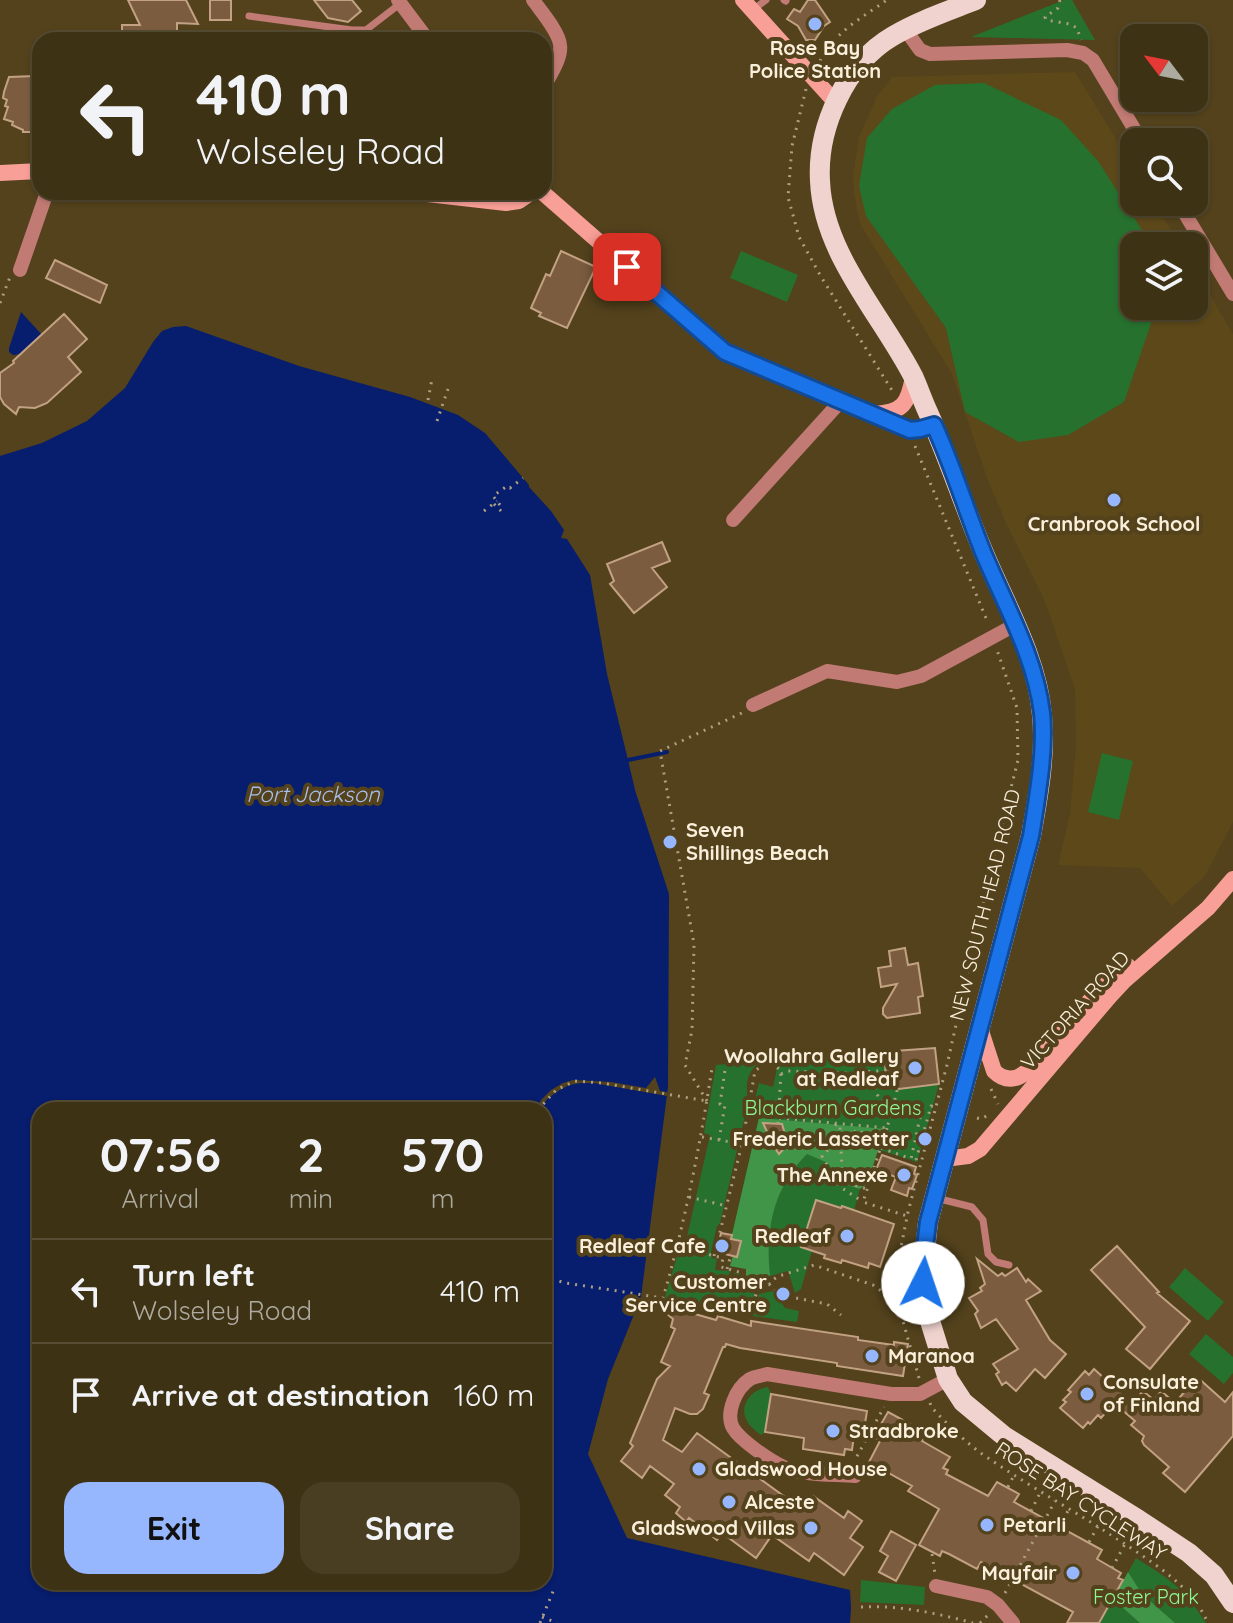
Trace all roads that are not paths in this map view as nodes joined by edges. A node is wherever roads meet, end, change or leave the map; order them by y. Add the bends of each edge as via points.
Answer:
1 (533, 0) edge
2 (766, 0) edge
3 (976, 0) edge
4 (400, 2) edge
5 (747, 5) edge
6 (249, 16) dead end
7 (905, 29) junction
8 (422, 32) edge
9 (552, 71) edge
10 (836, 103) junction
11 (1134, 128) edge
12 (32, 171) edge
13 (0, 173) edge
14 (44, 200) edge
15 (480, 200) edge
16 (520, 200) edge
17 (551, 200) edge
18 (1186, 216) edge
19 (20, 270) road end
20 (1233, 294) edge
21 (913, 377) junction
22 (840, 402) junction
23 (873, 414) junction
24 (934, 425) junction
25 (733, 520) dead end
26 (1015, 625) junction
27 (748, 709) road end
28 (1233, 879) edge
29 (1184, 927) junction
30 (980, 1028) junction
31 (945, 1159) junction
32 (935, 1198) junction
33 (1009, 1265) dead end
34 (948, 1379) junction
35 (855, 1476) road end
36 (936, 1582) road end
37 (1233, 1603) edge
38 (1013, 1623) edge

1 - 9 street via 561,45
2 - 5 lane
3 - 7 main road, NEW SOUTH HEAD ROAD
4 - 6 lane via 366,30
4 - 8 street
5 - 10 street
7 - 10 main road, NEW SOUTH HEAD ROAD via 865,59
7 - 11 street via 920,50 930,54 1083,53 1093,60
10 - 21 main road, NEW SOUTH HEAD ROAD via 820,169 828,225 837,250
12 - 13 street
14 - 19 street
15 - 16 street
17 - 22 street via 725,352
18 - 20 street
21 - 23 street via 900,408
21 - 24 main road, NEW SOUTH HEAD ROAD
22 - 23 street
22 - 25 street
23 - 24 street via 910,430
24 - 26 main road, NEW SOUTH HEAD ROAD
26 - 27 street via 921,676 897,682 827,671
26 - 30 main road, NEW SOUTH HEAD ROAD via 1038,687 1043,718 1039,782 1031,836
28 - 29 street, VICTORIA ROAD
29 - 30 street via 1110,979 1021,1076 1009,1080 994,1071
29 - 31 street, VICTORIA ROAD via 1110,996 980,1149
30 - 31 main road, NEW SOUTH HEAD ROAD
31 - 32 main road, NEW SOUTH HEAD ROAD
32 - 33 lane via 972,1207 983,1220 988,1254
32 - 34 main road, NEW SOUTH HEAD ROAD via 923,1283
34 - 35 street via 920,1394 767,1374 739,1388 730,1417 741,1438 793,1471
34 - 37 main road, NEW SOUTH HEAD ROAD via 963,1402 1004,1436 1189,1553 1214,1575
36 - 38 street via 987,1597

